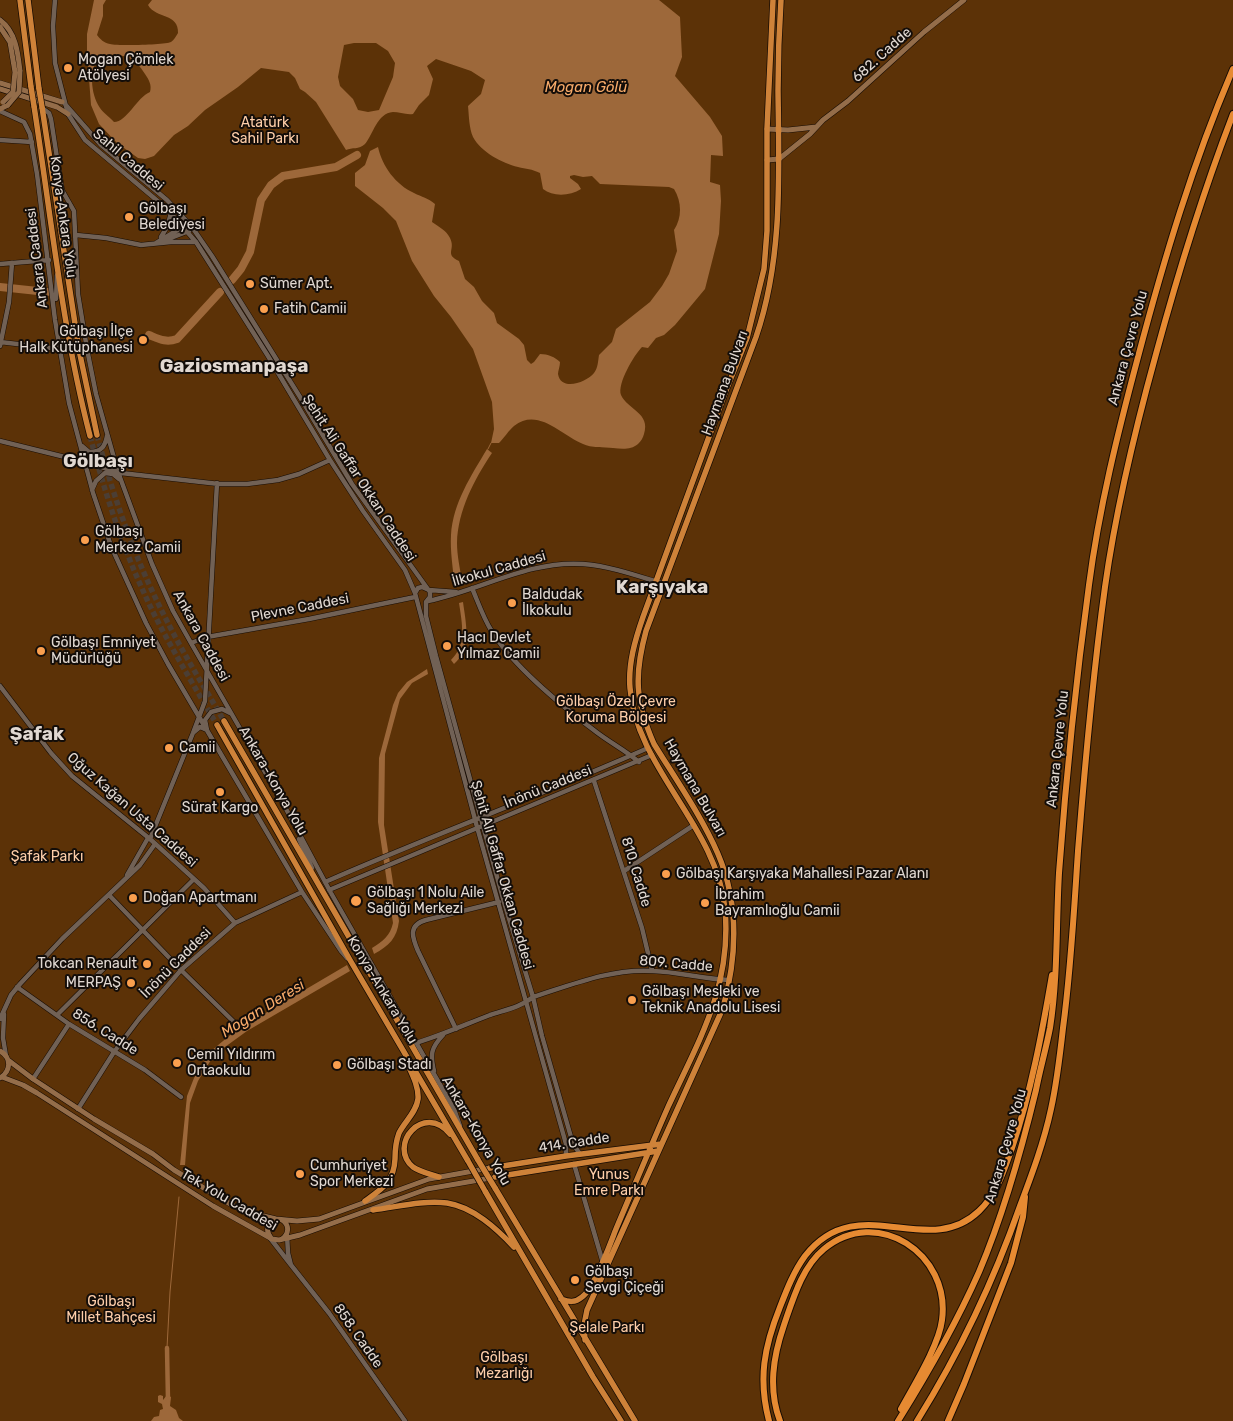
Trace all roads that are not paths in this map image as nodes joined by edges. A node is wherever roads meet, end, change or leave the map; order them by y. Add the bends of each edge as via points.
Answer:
1 (20, 0) edge
2 (28, 0) edge
3 (55, 0) edge
4 (772, 0) edge
5 (780, 0) edge
6 (964, 0) edge
7 (0, 20) edge
8 (0, 27) edge
9 (1233, 69) edge
10 (17, 72) junction
11 (0, 83) edge
12 (0, 89) edge
13 (64, 103) junction
14 (4, 104) edge
15 (42, 108) junction
16 (0, 110) edge
17 (68, 114) junction
18 (1233, 114) edge
19 (816, 127) junction
20 (767, 129) junction
21 (779, 130) junction
22 (0, 140) edge
23 (32, 142) junction
24 (779, 159) junction
25 (767, 160) junction
26 (171, 213) junction
27 (183, 226) junction
28 (193, 228) junction
29 (189, 232) junction
30 (76, 236) junction
31 (196, 242) junction
32 (155, 244) junction
33 (49, 260) junction
34 (57, 261) junction
35 (12, 263) junction
36 (0, 264) edge
37 (55, 316) junction
38 (0, 343) edge
39 (60, 349) junction
40 (97, 434) tunnel mouth
41 (90, 436) tunnel mouth
42 (107, 436) junction
43 (0, 441) edge
44 (80, 442) junction
45 (330, 460) junction
46 (85, 462) junction
47 (118, 472) junction
48 (217, 483) junction
49 (124, 489) junction
50 (92, 490) junction
51 (656, 582) junction
52 (664, 584) junction
53 (472, 588) junction
54 (429, 590) junction
55 (458, 592) junction
56 (416, 597) junction
57 (427, 601) junction
58 (207, 637) junction
59 (191, 643) junction
60 (206, 670) junction
61 (0, 686) edge
62 (205, 696) junction
63 (189, 700) junction
64 (233, 716) junction
65 (199, 718) junction
66 (224, 721) tunnel mouth
67 (217, 725) tunnel mouth
68 (206, 730) junction
69 (193, 733) junction
70 (648, 748) junction
71 (652, 755) junction
72 (631, 756) junction
73 (639, 762) junction
74 (594, 781) junction
75 (290, 816) junction
76 (481, 817) junction
77 (475, 820) junction
78 (694, 824) junction
79 (483, 825) junction
80 (477, 827) junction
81 (149, 839) junction
82 (155, 844) junction
83 (395, 852) junction
84 (377, 859) junction
85 (398, 860) junction
86 (380, 868) junction
87 (624, 871) junction
88 (127, 877) junction
89 (194, 879) junction
90 (325, 882) junction
91 (319, 886) junction
92 (329, 890) junction
93 (302, 892) junction
94 (109, 895) junction
95 (498, 902) junction
96 (504, 902) junction
97 (236, 923) junction
98 (143, 930) junction
99 (1056, 949) junction
100 (350, 960) junction
101 (181, 970) junction
102 (652, 970) junction
103 (722, 980) junction
104 (729, 980) junction
105 (18, 987) junction
106 (533, 997) junction
107 (526, 1003) junction
108 (5, 1007) junction
109 (57, 1015) junction
110 (0, 1019) edge
111 (69, 1024) junction
112 (238, 1026) dead end
113 (456, 1029) junction
114 (444, 1034) junction
115 (416, 1043) junction
116 (400, 1044) junction
117 (0, 1051) edge
118 (114, 1052) junction
119 (7, 1058) junction
120 (435, 1076) junction
121 (1, 1078) edge
122 (33, 1079) junction
123 (181, 1096) dead end
124 (78, 1109) junction
125 (462, 1133) junction
126 (661, 1144) junction
127 (459, 1145) junction
128 (651, 1145) junction
129 (658, 1151) junction
130 (648, 1152) junction
131 (580, 1154) junction
132 (566, 1156) junction
133 (574, 1164) junction
134 (490, 1168) joint
135 (439, 1177) junction
136 (495, 1177) joint
137 (1025, 1193) junction
138 (365, 1201) junction
139 (373, 1210) junction
140 (279, 1219) junction
141 (271, 1237) junction
142 (284, 1239) junction
143 (520, 1253) junction
144 (602, 1262) junction
145 (291, 1265) junction
146 (607, 1267) junction
147 (561, 1299) junction
148 (585, 1340) junction
149 (404, 1421) edge
150 (621, 1421) edge
151 (635, 1421) edge
152 (769, 1421) edge
153 (780, 1421) edge
154 (896, 1421) edge
155 (917, 1421) edge
156 (948, 1421) edge

1 - 34 highway, Konya-Ankara Yolu, bridge
2 - 15 highway, bridge
3 - 13 street, Sahil Caddesi via 55,63
4 - 20 highway, Haymana Bulvarı
5 - 21 highway, Haymana Bulvarı
6 - 19 main road, 682. Cadde
7 - 10 main road via 14,39
8 - 10 main road via 10,42
9 - 99 highway, Ankara Çevre Yolu via 1191,178 1158,284 1127,396 1104,497 1090,580 1063,830
10 - 14 main road, bridge via 19,92
11 - 13 main road
12 - 17 main road
13 - 17 street, Sahil Caddesi
13 - 28 street, Şehit Ali Gaffar Okkan Caddesi via 101,145 160,194
14 - 16 main road
15 - 30 street, Ankara Caddesi via 52,119 62,190 74,211
15 - 40 highway via 79,350
16 - 23 street, Ankara Caddesi via 24,122
17 - 26 street, Sahil Caddesi via 85,140
18 - 137 highway, Ankara Çevre Yolu via 1174,289 1120,499 1106,584 1089,739 1060,1057 1051,1111
19 - 21 main road
19 - 24 main road, 682. Cadde
20 - 21 main road
20 - 25 highway, Haymana Bulvarı
21 - 24 highway, Haymana Bulvarı
22 - 23 street
23 - 33 street, Ankara Caddesi
24 - 25 main road
24 - 52 highway, Haymana Bulvarı via 774,258 760,326
25 - 51 highway, Haymana Bulvarı via 766,259 753,318
26 - 27 street, Şehit Ali Gaffar Okkan Caddesi
26 - 32 street via 165,232
27 - 28 street
27 - 29 street, Şehit Ali Gaffar Okkan Caddesi
27 - 32 street
28 - 29 street
28 - 54 street, Şehit Ali Gaffar Okkan Caddesi via 352,484
29 - 31 street, Şehit Ali Gaffar Okkan Caddesi
29 - 32 street
30 - 32 street via 137,245
30 - 42 street, Ankara Caddesi via 78,294 89,362
31 - 32 street
31 - 45 street, Şehit Ali Gaffar Okkan Caddesi
33 - 35 street
33 - 37 street, Ankara Caddesi
34 - 37 street
34 - 41 highway, Konya-Ankara Yolu via 77,382
35 - 36 street
35 - 38 street via 11,288
37 - 39 street, Ankara Caddesi
38 - 39 street
39 - 44 street, Ankara Caddesi
42 - 44 street via 103,448 95,452 86,451
42 - 47 street, Ankara Caddesi
43 - 46 street
44 - 46 street, Ankara Caddesi
45 - 48 street via 278,480
45 - 56 street, Şehit Ali Gaffar Okkan Caddesi via 405,570
46 - 47 street
46 - 50 street, Ankara Caddesi
47 - 48 street
47 - 49 street, Ankara Caddesi
48 - 58 street
49 - 50 street via 116,476 108,473 98,478
49 - 59 street, Ankara Caddesi via 162,587
50 - 63 street, Ankara Caddesi via 134,598
51 - 52 street, İlkokul Caddesi
51 - 53 street, İlkokul Caddesi via 604,567 568,564 538,568
51 - 70 highway, Haymana Bulvarı via 636,637 630,680 634,712
52 - 104 highway, Haymana Bulvarı via 640,657 637,679 641,709 654,744 724,869 734,920
53 - 55 street, İlkokul Caddesi
53 - 72 street via 488,625 504,648 563,705
54 - 55 street
54 - 56 street via 418,588
54 - 57 street, Şehit Ali Gaffar Okkan Caddesi
55 - 57 street, İlkokul Caddesi
56 - 57 street via 422,603
56 - 58 street, Plevne Caddesi
56 - 77 street, Şehit Ali Gaffar Okkan Caddesi
57 - 76 street, Şehit Ali Gaffar Okkan Caddesi via 426,616 432,642
58 - 59 street, Plevne Caddesi
58 - 60 street
59 - 60 street, Ankara Caddesi
60 - 62 street
60 - 64 street, Ankara Caddesi
61 - 81 street, Oğuz Kağan Usta Caddesi via 72,776
62 - 63 street via 197,704
62 - 65 street
63 - 65 street, Ankara Caddesi
64 - 68 street via 224,710 211,712 205,720
64 - 75 street, Ankara Caddesi
65 - 68 street, Ankara Caddesi
65 - 69 street
66 - 91 highway, Ankara-Konya Yolu
67 - 100 highway, Konya-Ankara Yolu
68 - 69 street via 200,728
68 - 93 street, Ankara Caddesi
69 - 81 street
70 - 71 highway, Haymana Bulvarı
70 - 72 street
71 - 73 street, İnönü Caddesi
71 - 78 highway, Haymana Bulvarı
72 - 73 street
72 - 76 street
73 - 74 street, İnönü Caddesi
74 - 79 street, İnönü Caddesi
74 - 87 street, 810. Cadde
75 - 90 street, Ankara Caddesi
75 - 91 street
76 - 77 street
76 - 79 street, Şehit Ali Gaffar Okkan Caddesi
77 - 80 street, Şehit Ali Gaffar Okkan Caddesi
77 - 83 street
78 - 87 street
78 - 103 highway, Haymana Bulvarı via 711,858 724,900 726,947
79 - 80 street, İnönü Caddesi
79 - 96 street, Şehit Ali Gaffar Okkan Caddesi
80 - 85 street, İnönü Caddesi
80 - 95 street, Şehit Ali Gaffar Okkan Caddesi
81 - 82 street, Oğuz Kağan Usta Caddesi
81 - 88 street
82 - 88 street
82 - 89 street, Oğuz Kağan Usta Caddesi
83 - 84 street
83 - 85 street
84 - 86 street
84 - 90 street
85 - 86 street, İnönü Caddesi
86 - 92 street, İnönü Caddesi
87 - 102 street, 810. Cadde
88 - 94 street
89 - 97 street, Oğuz Kağan Usta Caddesi
89 - 98 street
90 - 92 street, Ankara Caddesi
91 - 125 highway, Ankara-Konya Yolu
92 - 115 street, Ankara Caddesi
93 - 97 street, İnönü Caddesi
93 - 100 street, Ankara Caddesi via 340,951
94 - 98 street
94 - 105 street
95 - 96 street
95 - 107 street, Şehit Ali Gaffar Okkan Caddesi
95 - 113 street via 422,921 414,928 418,951
96 - 106 street, Şehit Ali Gaffar Okkan Caddesi
97 - 101 street, İnönü Caddesi
98 - 101 street
98 - 109 street
99 - 152 highway via 1031,1084 1004,1170 992,1195 971,1218 954,1226 930,1230 874,1224 852,1226 828,1235 812,1248 789,1284 769,1338 762,1379
99 - 154 highway, Ankara Çevre Yolu via 1046,1046 1025,1136 1002,1209 979,1271 954,1324
100 - 116 highway, Konya-Ankara Yolu
101 - 112 street
101 - 118 street, İnönü Caddesi
102 - 103 street, 809. Cadde
102 - 106 street, 809. Cadde via 604,975
103 - 104 street, 809. Cadde
103 - 128 highway, Haymana Bulvarı via 708,1020
104 - 126 highway, Haymana Bulvarı via 723,1008
105 - 108 street
105 - 109 street, 856. Cadde
106 - 107 street
106 - 131 street, Şehit Ali Gaffar Okkan Caddesi via 573,1144
107 - 113 street
107 - 132 street, Şehit Ali Gaffar Okkan Caddesi via 566,1144
108 - 110 street
108 - 119 street via 3,1032
109 - 111 street, 856. Cadde
111 - 118 street, 856. Cadde
111 - 122 street
113 - 114 street
114 - 115 street
114 - 120 street via 432,1053
115 - 120 street, Ankara Caddesi
116 - 127 highway, Konya-Ankara Yolu
116 - 138 highway via 417,1087 418,1100 397,1138 393,1175 386,1185
117 - 119 main road, Tek Yolu Caddesi
118 - 123 street, 856. Cadde
118 - 124 street, İnönü Caddesi
119 - 121 main road via 7,1072
119 - 122 main road, Tek Yolu Caddesi
120 - 125 street, Ankara Caddesi via 454,1109
121 - 141 main road, Tek Yolu Caddesi via 23,1085 213,1206
122 - 124 main road, Tek Yolu Caddesi
124 - 140 main road, Tek Yolu Caddesi via 232,1205
125 - 147 highway, Ankara-Konya Yolu, bridge
126 - 128 highway, 414. Cadde
126 - 129 highway, Haymana Bulvarı
127 - 135 highway via 446,1129 431,1123 417,1126 408,1136 404,1146 409,1162 415,1168
127 - 143 highway, Konya-Ankara Yolu, bridge
128 - 130 highway, Haymana Bulvarı
128 - 131 highway, 414. Cadde
129 - 130 highway, 414. Cadde
129 - 146 highway, Haymana Bulvarı
130 - 133 highway, 414. Cadde
130 - 144 highway, Haymana Bulvarı
131 - 132 highway, 414. Cadde
132 - 134 highway, 414. Cadde
133 - 136 highway, 414. Cadde
133 - 144 street
134 - 135 main road, Tek Yolu Caddesi
135 - 138 main road, Tek Yolu Caddesi
136 - 139 main road, Tek Yolu Caddesi via 427,1189
137 - 155 highway, Ankara Çevre Yolu via 978,1312
137 - 156 highway via 1024,1211 1011,1263
138 - 140 main road, Tek Yolu Caddesi via 314,1220
139 - 142 main road, Tek Yolu Caddesi
139 - 143 highway via 433,1203 455,1205 496,1228
140 - 141 main road via 268,1225
140 - 142 main road via 288,1230
141 - 142 main road, Tek Yolu Caddesi
141 - 145 street, 858. Cadde
142 - 145 street, 858. Cadde
143 - 150 highway, Konya-Ankara Yolu
144 - 146 street
144 - 147 highway, Haymana Bulvarı via 584,1296 571,1302
145 - 149 street, 858. Cadde via 329,1313
146 - 148 highway, Haymana Bulvarı via 585,1315
147 - 148 highway, Ankara-Konya Yolu
148 - 151 highway, Ankara-Konya Yolu
153 - 154 highway via 774,1394 774,1358 805,1273 818,1254 832,1243 866,1233 892,1236 916,1250 932,1269 942,1294 943,1313 938,1334

